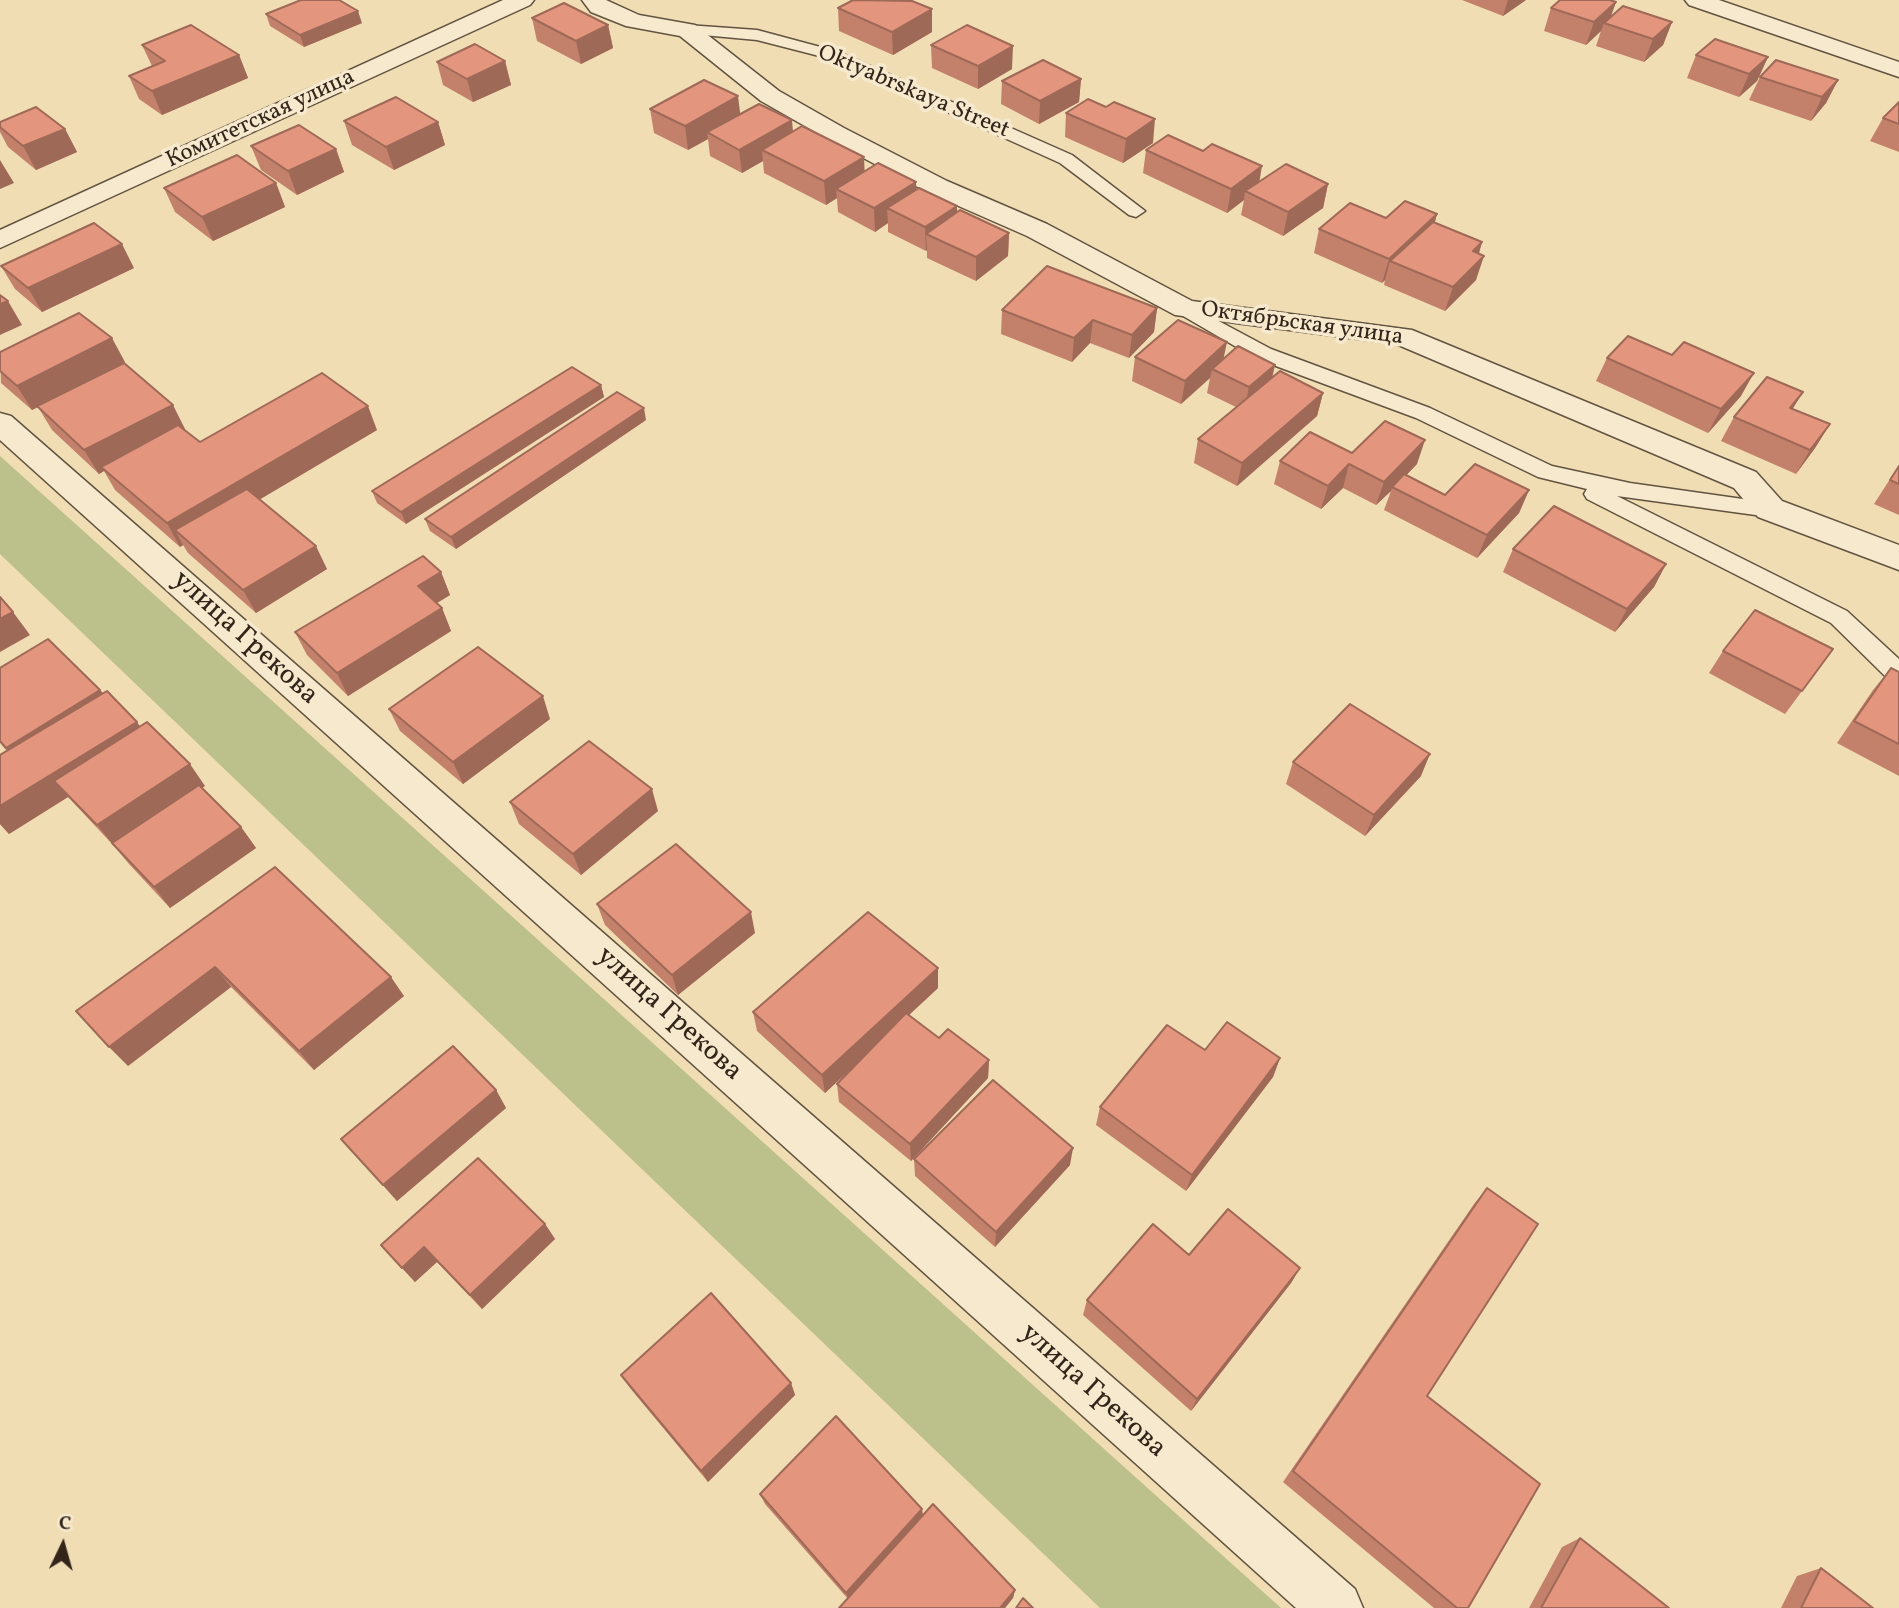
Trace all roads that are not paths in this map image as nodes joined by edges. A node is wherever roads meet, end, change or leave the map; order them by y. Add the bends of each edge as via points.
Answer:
1 (522, 0) edge
2 (594, 0) edge
3 (1697, 0) edge
4 (687, 30) junction
5 (1899, 70) edge
6 (1136, 211) dead end
7 (0, 240) edge
8 (1185, 309) junction
9 (0, 423) edge
10 (1546, 472) junction
11 (1770, 509) junction
12 (1899, 558) edge
13 (1894, 669) edge
14 (1336, 1608) edge

1 - 7 street, Комитетская улица
2 - 4 street, Oktyabrskaya Street via 599,7 634,20
3 - 5 street
4 - 6 lane, Oktyabrskaya Street via 757,35 834,55 1066,159
4 - 8 street, Октябрьская улица via 770,96 835,133 938,187 1037,230
8 - 10 lane via 1264,354 1423,413
8 - 11 street, Октябрьская улица via 1402,336 1745,480
9 - 14 street, улица Грекова
10 - 11 lane via 1630,491
10 - 13 lane via 1839,617
11 - 12 street, Октябрьская улица

